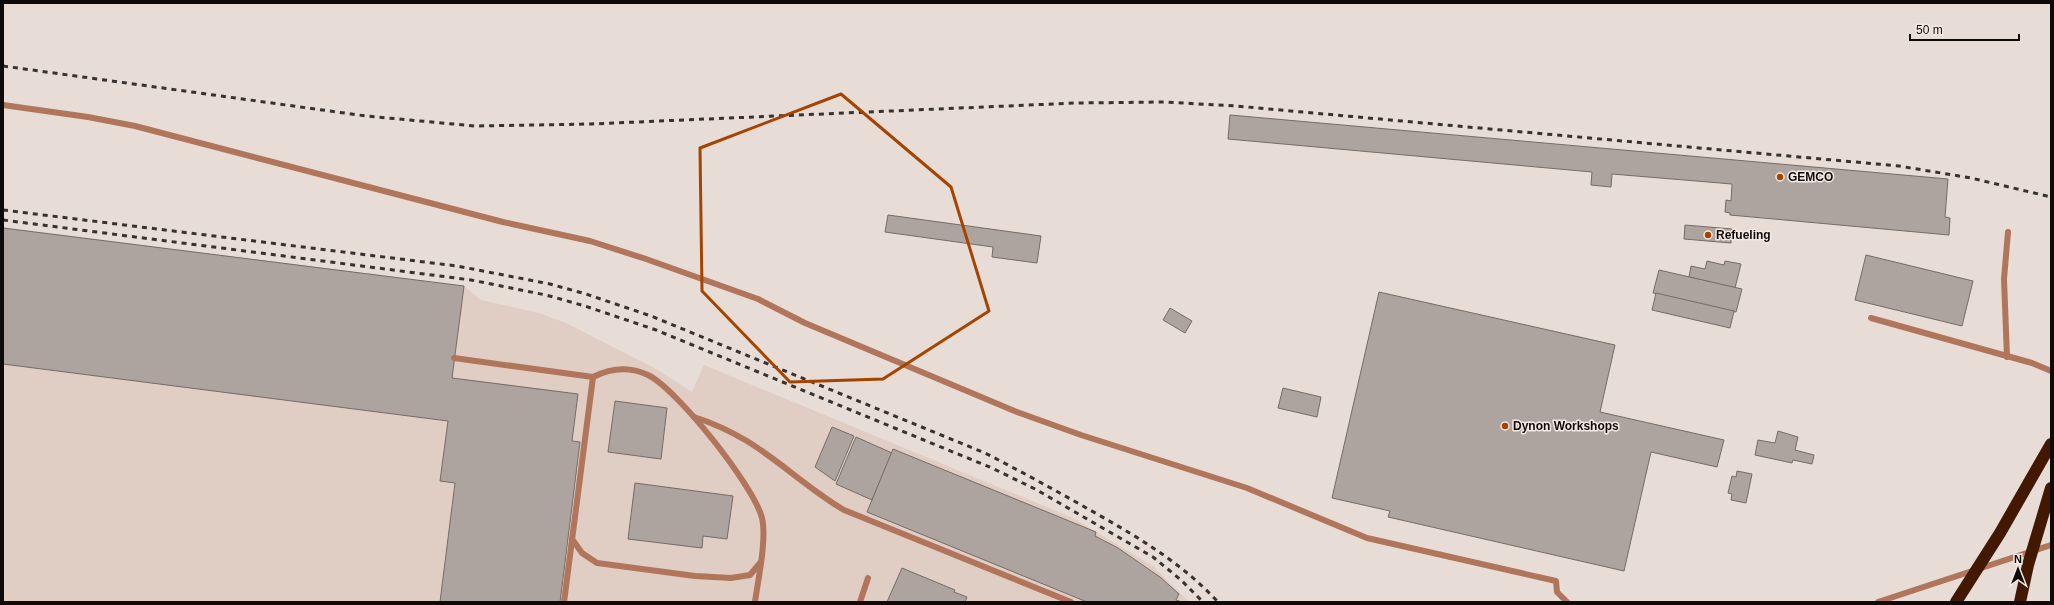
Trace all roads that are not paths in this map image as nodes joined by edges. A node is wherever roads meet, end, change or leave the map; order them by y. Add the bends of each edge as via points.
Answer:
1 (3, 105) edge
2 (2008, 232) dead end
3 (1871, 318) dead end
4 (2007, 357) junction
5 (454, 358) dead end
6 (2051, 371) edge
7 (593, 377) junction
8 (693, 416) junction
9 (2051, 444) edge
10 (2051, 488) edge
11 (572, 539) junction
12 (2051, 545) edge
13 (760, 563) junction
14 (868, 578) dead end
15 (564, 602) edge
16 (755, 602) edge
17 (860, 602) edge
18 (1071, 602) edge
19 (1567, 602) edge
20 (1878, 602) edge
21 (1956, 602) edge
22 (2020, 602) edge

1 - 19 lane via 135,126 503,222 590,241 758,299 805,323 1018,412 1247,488 1368,538 1556,581 1557,592
2 - 4 lane via 2004,279
3 - 4 lane
4 - 6 lane
5 - 7 lane
7 - 8 lane via 607,370 622,368 648,375 673,393
7 - 11 lane
8 - 13 lane via 729,461 758,506 763,534
8 - 18 lane via 715,424 747,442 844,510
9 - 21 highway, bridge via 2000,533
10 - 22 highway, bridge
11 - 13 lane via 582,553 597,563 695,576 731,578 750,575
11 - 15 lane
12 - 20 lane
13 - 16 lane
14 - 17 lane

